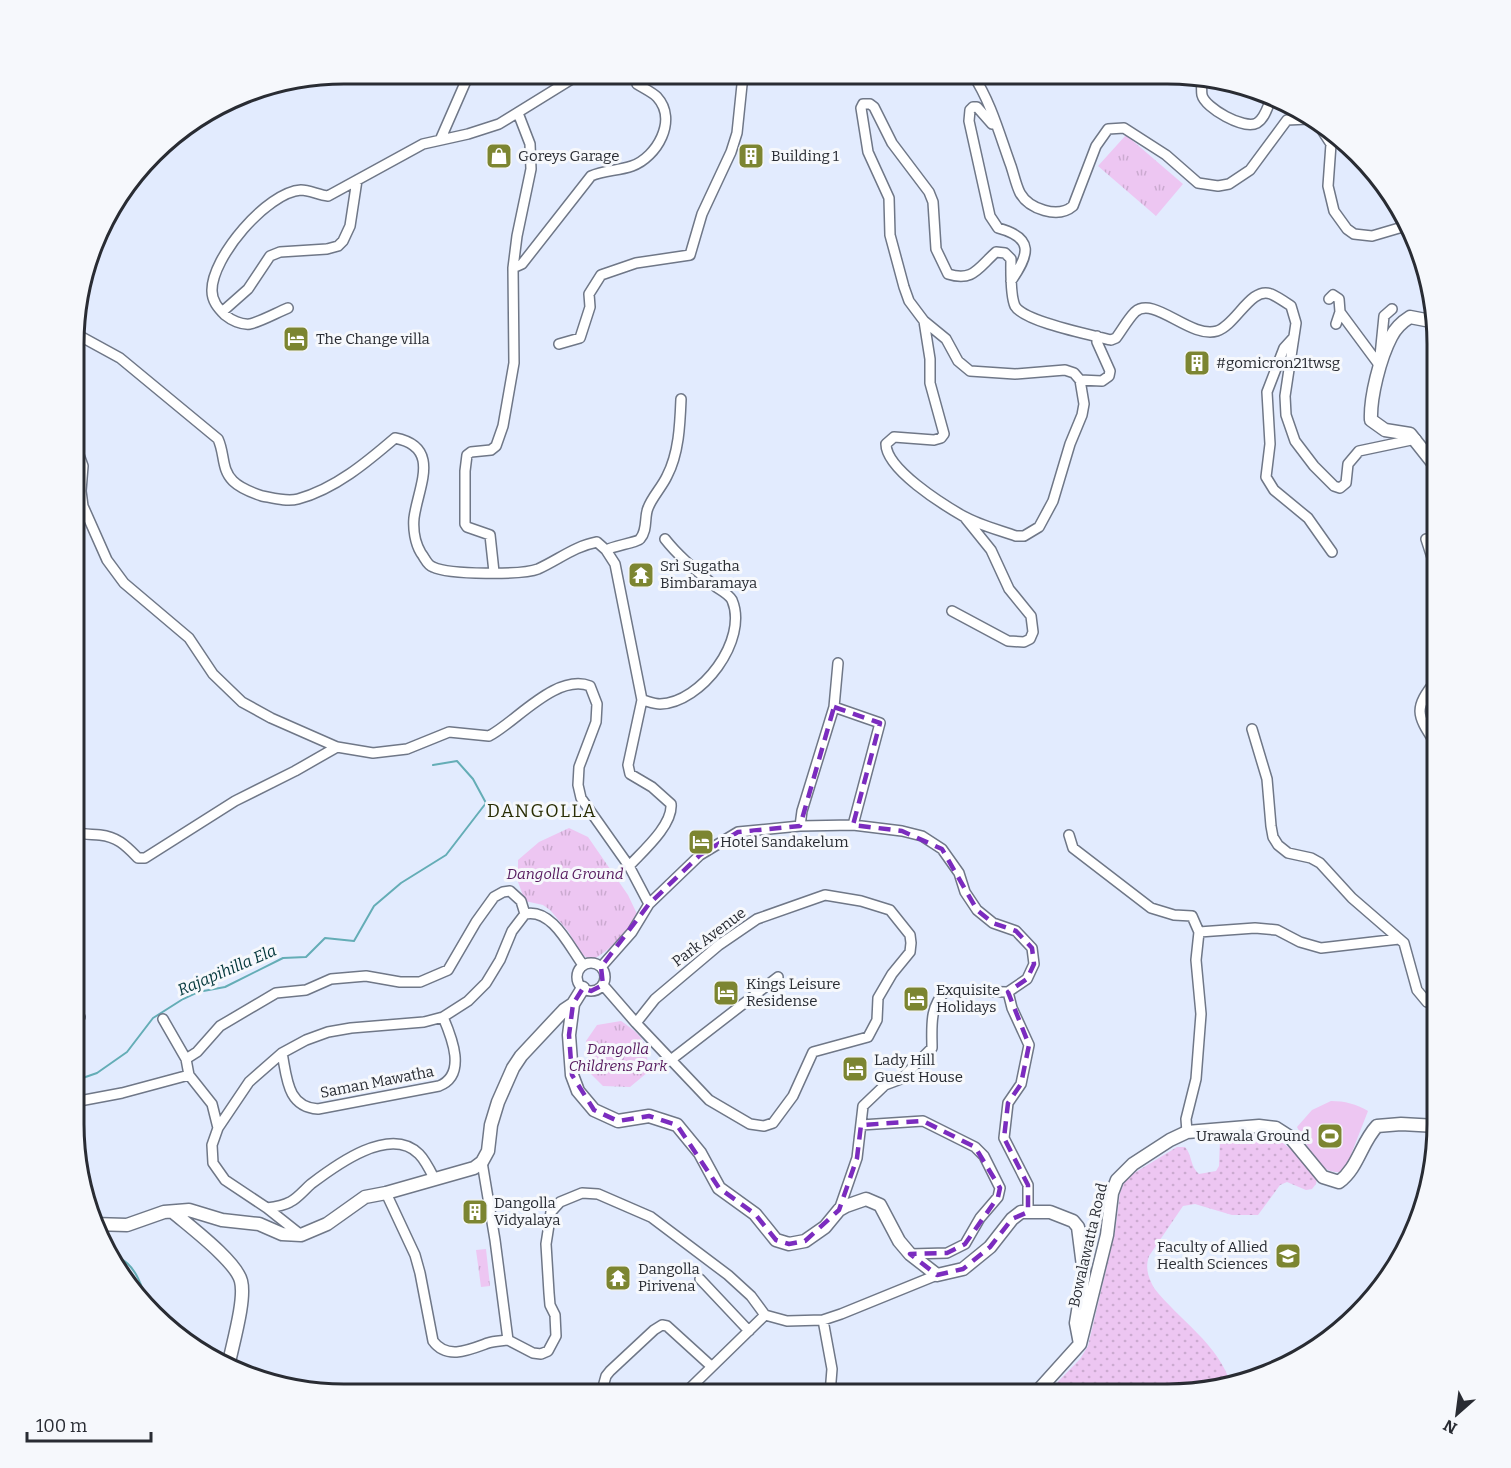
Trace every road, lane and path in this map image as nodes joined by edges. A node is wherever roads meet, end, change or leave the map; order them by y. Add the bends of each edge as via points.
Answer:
1 (465, 84) edge
2 (564, 84) edge
3 (637, 84) dead end
4 (742, 84) edge
5 (978, 84) edge
6 (1202, 86) edge
7 (1268, 105) edge
8 (518, 113) junction
9 (1296, 118) edge
10 (999, 132) junction
11 (441, 138) junction
12 (1330, 142) edge
13 (357, 180) junction
14 (1399, 227) edge
15 (513, 268) junction
16 (1011, 281) junction
17 (1329, 299) dead end
18 (288, 308) dead end
19 (1392, 309) dead end
20 (222, 312) junction
21 (1340, 312) junction
22 (1426, 320) edge
23 (924, 321) junction
24 (1336, 324) dead end
25 (1098, 336) junction
26 (1294, 337) junction
27 (84, 338) edge
28 (559, 344) dead end
29 (1380, 365) junction
30 (1080, 380) junction
31 (681, 399) dead end
32 (1416, 439) junction
33 (1427, 454) edge
34 (84, 508) edge
35 (964, 517) junction
36 (664, 539) dead end
37 (1426, 539) dead end
38 (1427, 542) edge
39 (606, 550) junction
40 (1332, 552) dead end
41 (494, 572) junction
42 (952, 611) dead end
43 (838, 663) dead end
44 (1427, 692) edge
45 (642, 700) junction
46 (834, 707) junction
47 (1252, 729) dead end
48 (1427, 731) edge
49 (337, 747) junction
50 (853, 825) junction
51 (800, 826) junction
52 (84, 835) edge
53 (1069, 835) dead end
54 (629, 866) junction
55 (649, 904) junction
56 (525, 914) junction
57 (1199, 932) junction
58 (1399, 939) junction
59 (583, 965) junction
60 (601, 967) junction
61 (777, 977) dead end
62 (603, 985) junction
63 (583, 988) junction
64 (1008, 992) junction
65 (1427, 1002) edge
66 (573, 1004) junction
67 (443, 1017) junction
68 (163, 1019) dead end
69 (636, 1023) junction
70 (282, 1053) junction
71 (186, 1059) junction
72 (672, 1059) junction
73 (189, 1075) junction
74 (84, 1100) edge
75 (861, 1125) junction
76 (1427, 1125) edge
77 (218, 1128) junction
78 (1187, 1132) junction
79 (482, 1162) junction
80 (434, 1178) junction
81 (386, 1193) junction
82 (267, 1208) junction
83 (839, 1210) junction
84 (173, 1212) junction
85 (1028, 1212) junction
86 (105, 1224) edge
87 (301, 1235) junction
88 (910, 1254) junction
89 (937, 1275) junction
90 (700, 1279) dead end
91 (765, 1315) junction
92 (823, 1320) junction
93 (749, 1331) junction
94 (508, 1340) junction
95 (1080, 1344) junction
96 (230, 1357) edge
97 (711, 1366) junction
98 (604, 1384) edge
99 (694, 1384) edge
100 (831, 1384) edge
101 (1044, 1384) edge

1 - 11 street
2 - 8 street
3 - 15 street via 656,96 662,106 665,126 658,144 634,165 591,176 522,264
4 - 28 street via 737,133 702,214 690,255 636,263 601,275 589,294 590,307 580,338
5 - 10 street
6 - 7 street via 1205,102 1239,122 1258,122
8 - 11 street via 499,124
8 - 15 street via 530,144 531,169
9 - 10 street via 1287,120 1250,170 1229,184 1218,186 1198,183 1166,155 1124,128 1108,129 1096,146 1073,206 1056,213 1035,207 1021,195
10 - 16 street via 977,107 970,110 969,121 990,216 999,228 1020,237 1027,251
11 - 13 street
12 - 14 street via 1329,186 1334,211 1347,229 1372,236
13 - 20 street via 350,226 338,246 270,256 248,289
13 - 20 street via 328,196 301,190 285,195 248,224 225,252 213,282 211,293
15 - 41 street via 514,363 503,426 496,446 467,455 465,471 465,524 490,535
16 - 23 street via 1011,259 1005,253 996,252 968,277 948,274 936,249 929,192 892,143 874,107 863,104 868,152 889,198 890,235 904,287
16 - 25 street via 1015,305 1022,313
17 - 21 street via 1333,295 1340,300
18 - 20 street via 248,324 231,320
19 - 29 street via 1384,316
21 - 24 street
21 - 29 street
22 - 29 street via 1410,317 1402,322 1391,336
23 - 30 street via 946,339 958,361 970,370 1015,374 1065,370
23 - 35 street via 930,383 944,434 934,440 894,437 886,444 886,450 904,475
25 - 26 street via 1116,338 1134,313 1150,307 1188,327 1209,333 1219,331 1263,292 1291,306 1296,323
25 - 30 street via 1109,376 1102,381
26 - 32 street via 1284,396 1286,415 1295,441 1334,486 1340,488 1346,483 1348,464 1359,451
26 - 40 street via 1284,348 1267,392 1270,444 1266,477 1274,490 1308,518
27 - 41 street via 120,358 218,440 222,464 233,481 254,494 297,500 330,485 395,438 406,440 419,449 423,460 425,473 414,519 418,548 427,562 459,573
29 - 32 street via 1371,420 1385,430 1410,434
30 - 35 street via 1082,415 1053,501 1039,527 1016,536
31 - 39 street via 674,455 668,474 647,508 642,537
32 - 33 street
34 - 49 street via 107,560 124,583 189,638 213,674 242,702
35 - 42 street via 991,550 1009,589 1031,616 1033,632 1024,642 1008,641
36 - 45 street via 731,598 737,621 728,653 706,680 674,700 660,704
37 - 38 street
39 - 41 street via 597,542 585,544 536,570
39 - 45 street via 615,564
43 - 46 street
44 - 48 street via 1419,711
45 - 54 street via 628,765 630,774 671,804 672,812
46 - 50 street via 880,723
46 - 51 street
47 - 58 street via 1267,779 1271,826 1278,845 1288,854 1320,863 1352,898
49 - 52 street via 235,801 145,858 138,858 122,841
49 - 54 street via 373,753 406,749 449,732 489,736 559,688 582,683 590,686 597,704 596,722 579,767 578,785 581,798
50 - 51 street
50 - 64 street via 903,831 921,836 942,849 977,910 993,923 1016,930 1032,948 1034,964 1027,979
51 - 55 street via 738,832 700,855
53 - 57 street via 1073,848 1151,908 1192,916
54 - 55 street
55 - 60 street via 632,932
56 - 59 street via 533,912 550,919
56 - 67 street via 486,983
56 - 71 street via 521,901 510,891 503,892 494,897 476,922 448,970 420,982 366,976 331,979 306,990 276,993 220,1026
57 - 58 street via 1277,930 1321,948
57 - 78 street via 1196,960 1201,1014
58 - 65 street via 1404,943 1417,990
59 - 60 street via 594,963
59 - 63 street via 577,977
60 - 62 street via 605,975
61 - 72 street
62 - 63 street via 591,991
62 - 69 street
63 - 66 street
64 - 75 street via 946,991 939,997 932,1015 932,1048 902,1079 885,1085 863,1106
64 - 85 street via 1029,1045 1022,1084 1008,1103 1004,1138 1028,1185
66 - 79 street via 513,1068 498,1102
66 - 83 street via 569,1035 572,1075 578,1091 594,1110 618,1121 649,1116 677,1125 700,1153 719,1188 755,1214 776,1240 789,1245 805,1241 825,1227
67 - 70 street via 328,1032
67 - 70 street, Saman Mawatha via 456,1060 448,1083 439,1086 306,1108 296,1102
68 - 71 street
69 - 72 street, Park Avenue
69 - 72 street, Park Avenue via 655,999 757,919 825,896 890,910 909,935 910,952 878,998 877,1020 868,1037 813,1052 793,1096 773,1123 750,1124 709,1100
70 - 77 street via 249,1082
71 - 73 street
73 - 74 street
73 - 77 street via 212,1104
75 - 83 street via 857,1158
75 - 88 street via 923,1121 975,1147 1000,1188 998,1197 965,1244 947,1253
76 - 78 street, Bowalawatta Road via 1377,1126 1350,1174 1339,1182 1323,1177 1290,1137 1276,1128
77 - 82 street via 212,1145 213,1163 225,1180
78 - 95 street, Bowalawatta Road via 1133,1164 1117,1180
79 - 80 street via 474,1168
79 - 94 street
80 - 81 street
80 - 82 street via 420,1155 403,1144 390,1143 355,1155 291,1201
81 - 87 street via 365,1197 327,1224
81 - 94 street via 415,1255 437,1346 451,1353
82 - 87 street
83 - 88 street via 866,1199 880,1205
84 - 86 street via 127,1225
84 - 87 street via 189,1210 222,1220 259,1224 282,1234
84 - 96 street via 239,1274 242,1300
85 - 89 street via 1012,1219 990,1247 963,1269
85 - 95 street via 1050,1212 1078,1227 1084,1274 1076,1323
88 - 89 street
89 - 92 street
90 - 93 street
91 - 92 street via 787,1320
91 - 93 street
91 - 94 street via 728,1275 651,1217 598,1194 582,1193 560,1202 552,1212 546,1244 556,1336 548,1351 541,1354
92 - 100 street via 832,1369
93 - 97 street
95 - 101 street
97 - 98 street via 662,1325 610,1371
97 - 99 street

